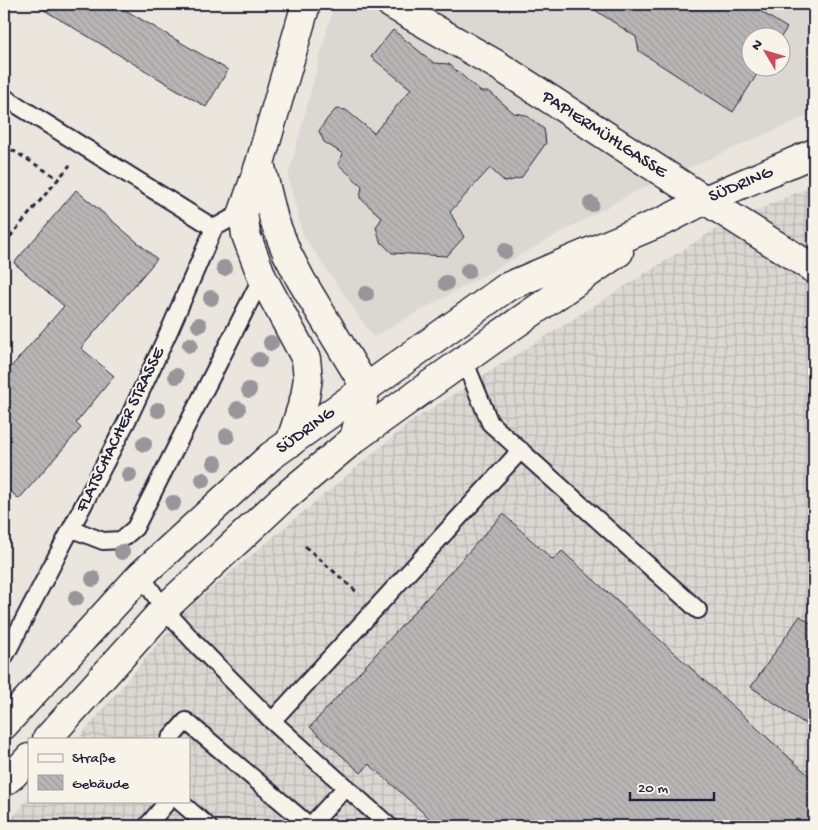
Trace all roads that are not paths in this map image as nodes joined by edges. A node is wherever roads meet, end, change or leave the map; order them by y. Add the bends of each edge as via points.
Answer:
1 (306, 4) edge
2 (391, 4) edge
3 (4, 97) edge
4 (814, 153) edge
5 (260, 163) junction
6 (269, 198) junction
7 (705, 200) junction
8 (243, 212) junction
9 (668, 219) junction
10 (214, 228) junction
11 (814, 269) edge
12 (262, 277) junction
13 (464, 360) junction
14 (366, 388) junction
15 (354, 439) junction
16 (290, 443) junction
17 (520, 450) junction
18 (72, 529) junction
19 (141, 576) junction
20 (164, 609) junction
21 (698, 610) dead end
22 (4, 658) edge
23 (272, 721) junction
24 (4, 725) edge
25 (47, 738) edge
26 (171, 738) edge
27 (28, 759) edge
28 (4, 782) edge
29 (346, 787) junction
30 (167, 802) edge
31 (180, 802) edge
32 (147, 826) edge
33 (208, 826) edge
34 (310, 826) edge
35 (389, 826) edge

1 - 5 main road
2 - 7 main road, PAPIERMÜHLGASSE via 498,66
3 - 10 lane
4 - 7 main road, SÜDRING
5 - 6 main road
5 - 8 main road
6 - 8 lane
6 - 14 main road via 290,260
7 - 9 main road, SÜDRING
7 - 11 main road, PAPIERMÜHLGASSE
8 - 10 lane
8 - 12 main road via 246,235
9 - 13 main road, SÜDRING
9 - 14 main road, SÜDRING via 507,287
10 - 18 lane, FLATSCHACHER STRASSE via 145,382
12 - 16 main road via 306,359 305,397
12 - 18 lane via 135,528 121,540 103,541
13 - 15 main road, SÜDRING
13 - 17 lane via 490,423
14 - 15 main road
14 - 16 main road, SÜDRING
15 - 20 main road, SÜDRING via 280,500
16 - 19 main road, SÜDRING via 271,456
17 - 21 lane
17 - 23 lane
18 - 22 lane, FLATSCHACHER STRASSE
19 - 20 lane
19 - 24 main road, SÜDRING
20 - 23 lane
20 - 25 main road, SÜDRING
23 - 29 lane
26 - 34 lane via 186,721
27 - 28 main road
29 - 34 lane
29 - 35 lane
30 - 32 lane
31 - 33 lane

